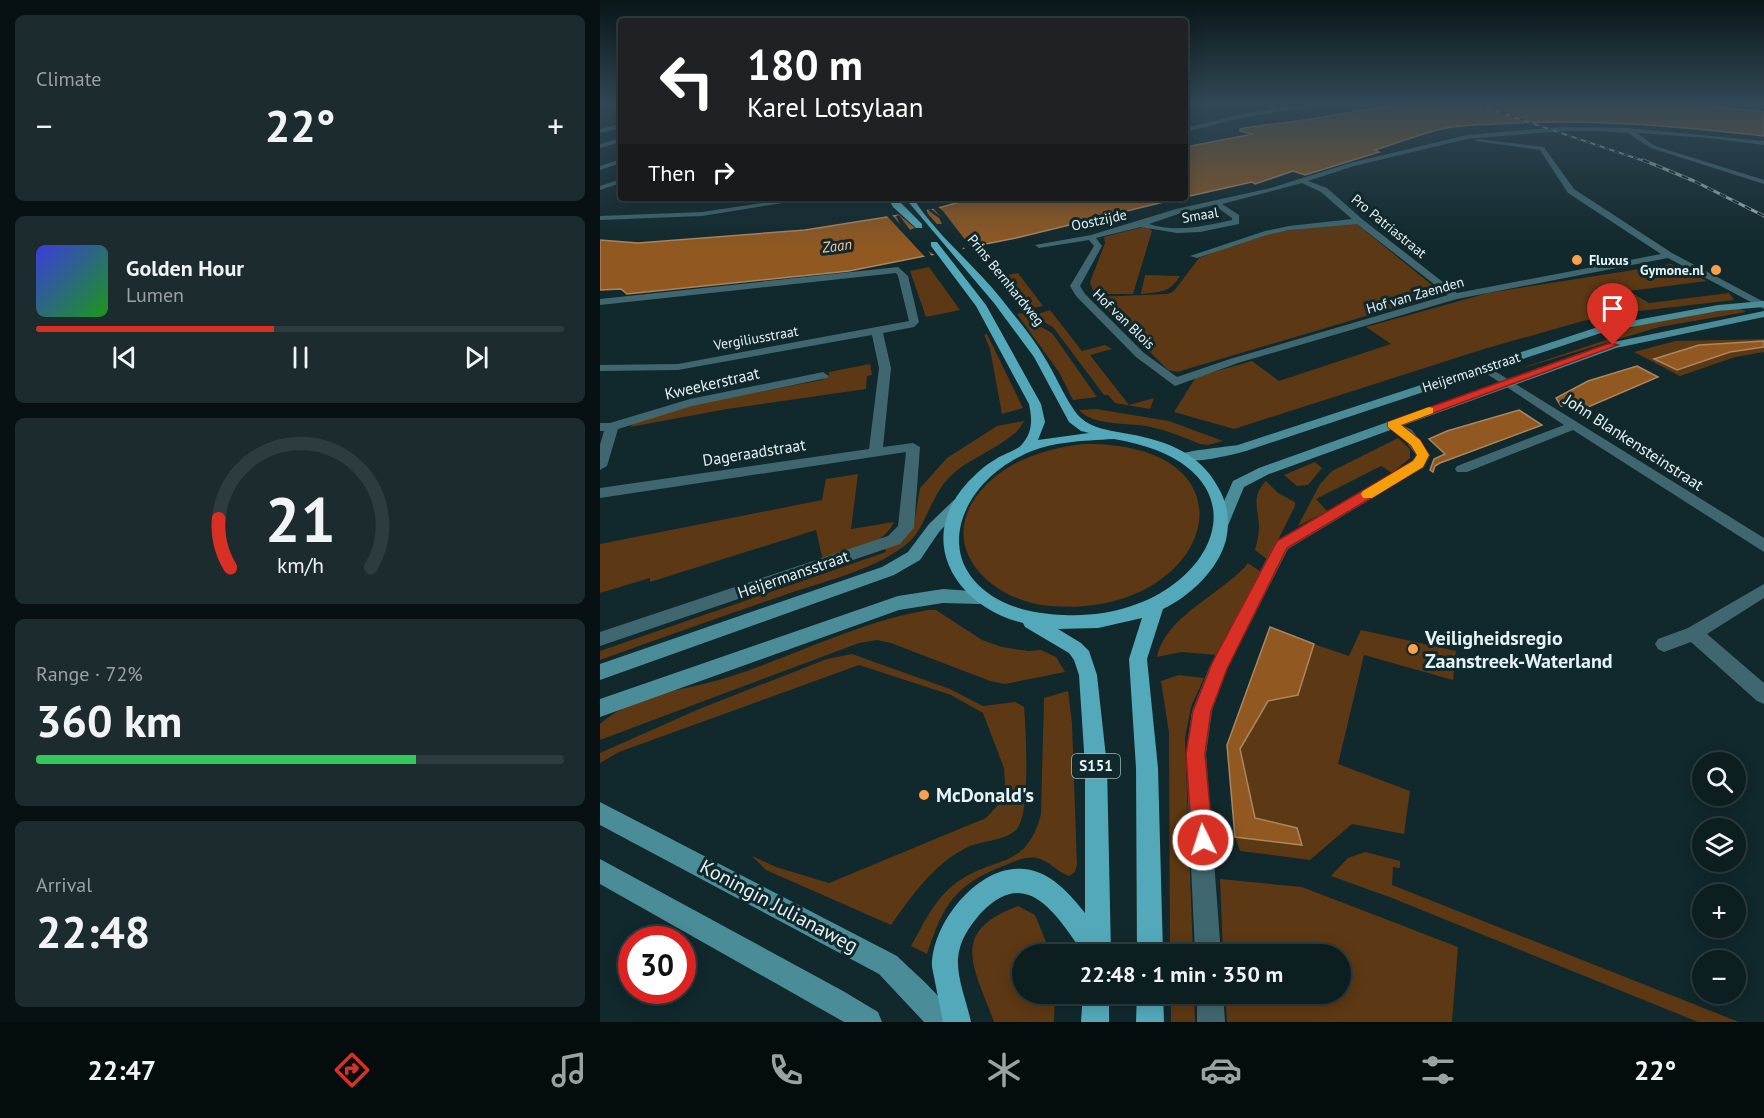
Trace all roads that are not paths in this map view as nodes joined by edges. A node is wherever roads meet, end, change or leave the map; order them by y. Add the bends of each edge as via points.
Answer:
1 (1409, 151) edge
2 (1544, 151) edge
3 (1665, 151) edge
4 (600, 156) edge
5 (618, 160) edge
6 (618, 162) edge
7 (600, 168) edge
8 (1304, 181) junction
9 (618, 182) edge
10 (1764, 182) edge
11 (600, 188) edge
12 (790, 201) edge
13 (894, 201) edge
14 (912, 202) edge
15 (1217, 204) junction
16 (600, 218) edge
17 (1359, 221) junction
18 (1142, 224) junction
19 (1091, 237) junction
20 (1039, 245) dead end
21 (1669, 255) junction
22 (1194, 256) dead end
23 (957, 263) junction
24 (1455, 296) junction
25 (600, 302) edge
26 (1763, 307) edge
27 (877, 331) junction
28 (600, 368) edge
29 (1485, 368) junction
30 (823, 376) dead end
31 (1174, 382) joint
32 (1506, 382) junction
33 (1392, 424) junction
34 (1575, 425) junction
35 (605, 427) edge
36 (1114, 435) junction
37 (1029, 446) junction
38 (913, 447) joint
39 (876, 452) junction
40 (1182, 456) junction
41 (600, 466) edge
42 (1462, 469) dead end
43 (600, 493) edge
44 (959, 504) junction
45 (1222, 524) junction
46 (1764, 546) edge
47 (1764, 590) edge
48 (979, 597) junction
49 (1156, 604) junction
50 (1020, 616) junction
51 (1694, 633) junction
52 (600, 639) edge
53 (1664, 644) dead end
54 (600, 672) edge
55 (1764, 695) edge
56 (600, 708) edge
57 (600, 813) edge
58 (600, 871) edge
59 (1092, 944) edge
60 (1098, 944) edge
61 (1150, 944) edge
62 (1207, 944) edge
63 (1096, 1004) edge
64 (1150, 1004) edge
65 (1210, 1004) edge
66 (868, 1022) edge
67 (941, 1022) edge
68 (957, 1022) edge
69 (1095, 1022) edge
70 (1150, 1022) edge
71 (1211, 1022) edge

1 - 8 street, Oostzijde
2 - 21 street via 1572,191
3 - 10 street
4 - 5 street
6 - 7 street
8 - 15 street, Oostzijde
8 - 17 street, Pro Patriastraat via 1324,190
9 - 11 street
12 - 16 street via 702,214
13 - 23 main road, Prins Bernhardweg / S151
14 - 23 main road, Prins Bernhardweg / S151
15 - 18 street, Oostzijde via 1179,211
15 - 18 street, Smaal via 1236,217 1236,222 1186,233 1156,230
17 - 22 street via 1281,230
17 - 24 street, Pro Patriastraat
18 - 19 street, Oostzijde
19 - 20 street, Oostzijde
19 - 31 street, Hof van Blois via 1098,246 1075,286 1140,355
21 - 24 street, Hof van Zaenden
21 - 26 street
23 - 36 main road, Prins Bernhardweg / S151 via 998,301 1039,357 1074,419 1086,428
23 - 37 main road, Prins Bernhardweg / S151 via 1035,404 1039,422
24 - 31 street, Hof van Zaenden
25 - 27 street, Vergiliusstraat via 898,270 903,276 914,322
26 - 29 main road, Heijermansstraat via 1658,318 1602,329
26 - 32 main road, Heijermansstraat via 1613,345
27 - 28 street, Vergiliusstraat via 678,367
27 - 39 street via 885,368
29 - 32 street, John Blankensteinstraat
29 - 40 main road, Heijermansstraat via 1241,448
30 - 35 street, Kweekerstraat via 690,403
32 - 33 main road, Heijermansstraat
32 - 34 street, John Blankensteinstraat
33 - 45 main road, Heijermansstraat via 1244,480 1233,492
33 - 62 street via 1415,443 1423,455 1419,464 1282,545 1218,668 1202,711 1196,754
34 - 42 street
34 - 46 street, John Blankensteinstraat
35 - 41 street, Kweekerstraat via 611,432
36 - 37 main road, S151
36 - 40 main road, S151 via 1152,442
37 - 44 main road, S151 via 985,475
38 - 39 street, Dageraadstraat
38 - 52 street, Heijermansstraat via 906,528 894,540
39 - 43 street, Dageraadstraat
40 - 45 main road, S151 via 1213,486
44 - 48 main road, S151 via 951,526 950,547 957,570
44 - 54 main road, Heijermansstraat via 934,528 920,550 888,571
45 - 49 main road, S151 via 1212,555 1198,574
47 - 51 street
48 - 50 main road, S151
48 - 56 main road via 943,596 898,603
49 - 50 main road, S151 via 1112,620 1065,624
49 - 61 main road via 1138,658 1147,768
50 - 60 main road, S151 via 1075,648 1088,675 1096,766
51 - 53 street
51 - 55 street
57 - 67 main road, Koningin Julianaweg via 888,964
58 - 66 main road
59 - 68 main road, S151 via 1050,892 1037,884 1026,881 1000,885 986,893 968,908 948,942 946,977
63 - 69 main road
64 - 70 main road
65 - 71 street

